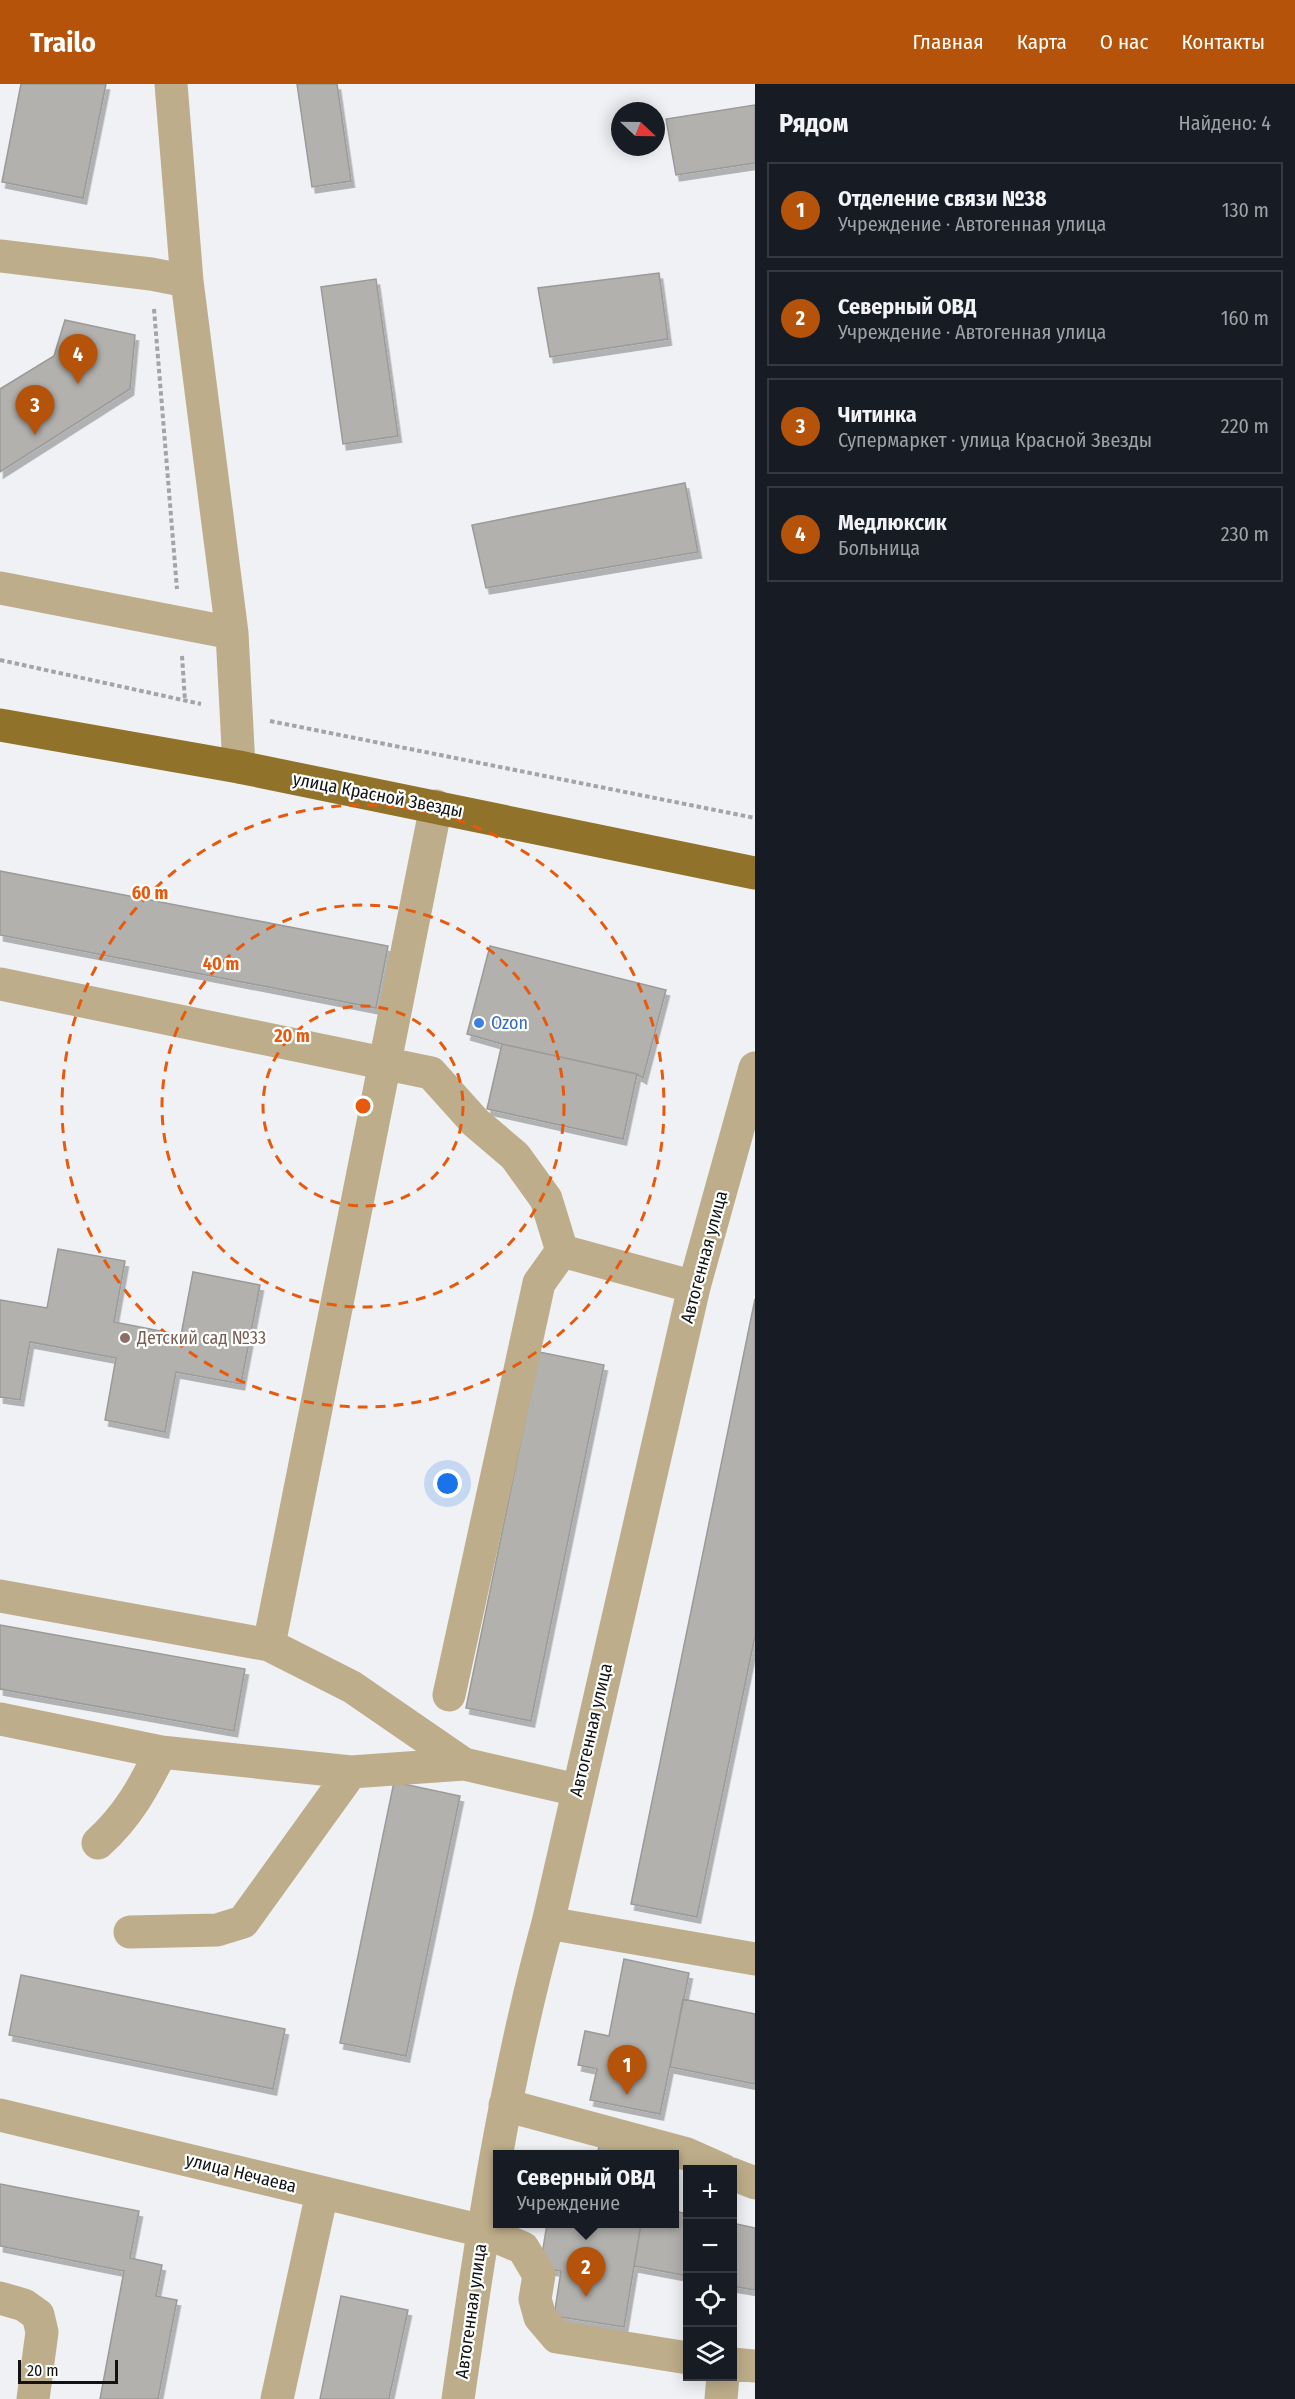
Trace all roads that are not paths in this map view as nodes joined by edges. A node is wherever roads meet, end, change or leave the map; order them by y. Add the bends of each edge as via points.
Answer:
1 (171, 84) edge
2 (0, 256) edge
3 (187, 281) junction
4 (0, 588) edge
5 (232, 633) junction
6 (0, 725) edge
7 (239, 767) junction
8 (436, 806) junction
9 (755, 873) edge
10 (0, 984) edge
11 (384, 1063) junction
12 (755, 1068) edge
13 (745, 1142) edge
14 (562, 1251) junction
15 (694, 1287) junction
16 (0, 1596) edge
17 (269, 1645) junction
18 (449, 1695) dead end
19 (0, 1719) edge
20 (161, 1752) junction
21 (464, 1764) junction
22 (351, 1772) junction
23 (577, 1790) junction
24 (98, 1843) dead end
25 (548, 1923) junction
26 (130, 1932) dead end
27 (755, 1959) edge
28 (505, 2105) junction
29 (0, 2115) edge
30 (497, 2150) edge
31 (672, 2150) edge
32 (679, 2152) edge
33 (713, 2165) edge
34 (493, 2174) edge
35 (737, 2176) edge
36 (755, 2183) edge
37 (321, 2193) junction
38 (483, 2231) junction
39 (0, 2298) edge
40 (683, 2357) edge
41 (737, 2364) edge
42 (755, 2366) edge
43 (723, 2381) edge
44 (33, 2399) edge
45 (277, 2399) edge
46 (458, 2399) edge
47 (721, 2399) edge

1 - 3 street
2 - 3 street
3 - 5 street
4 - 5 street
5 - 7 street
6 - 7 main road, улица Красной Звезды
7 - 8 main road, улица Красной Звезды
8 - 9 main road, улица Красной Звезды
8 - 11 street
10 - 11 street
11 - 14 street via 431,1073 475,1122 515,1156 546,1199
11 - 17 street
12 - 13 street, Автогенная улица
13 - 15 street, Автогенная улица
14 - 15 street
14 - 18 street via 539,1284
15 - 23 street, Автогенная улица
16 - 17 street
17 - 21 street via 352,1687
19 - 20 street
20 - 22 street
20 - 24 street via 139,1797
21 - 22 street
21 - 23 street
22 - 26 street via 243,1922 217,1930
23 - 25 street, Автогенная улица
25 - 27 street
25 - 28 street, Автогенная улица
28 - 30 street, Автогенная улица
28 - 31 street
29 - 37 street, улица Нечаева
32 - 33 street
34 - 38 street, Автогенная улица
35 - 36 street
37 - 38 street, улица Нечаева
37 - 45 street
38 - 40 street, улица Нечаева via 523,2248 539,2275 535,2299 540,2317 557,2337
38 - 46 street, Автогенная улица
39 - 44 street via 24,2305 38,2315 42,2332
41 - 42 street
43 - 47 street

